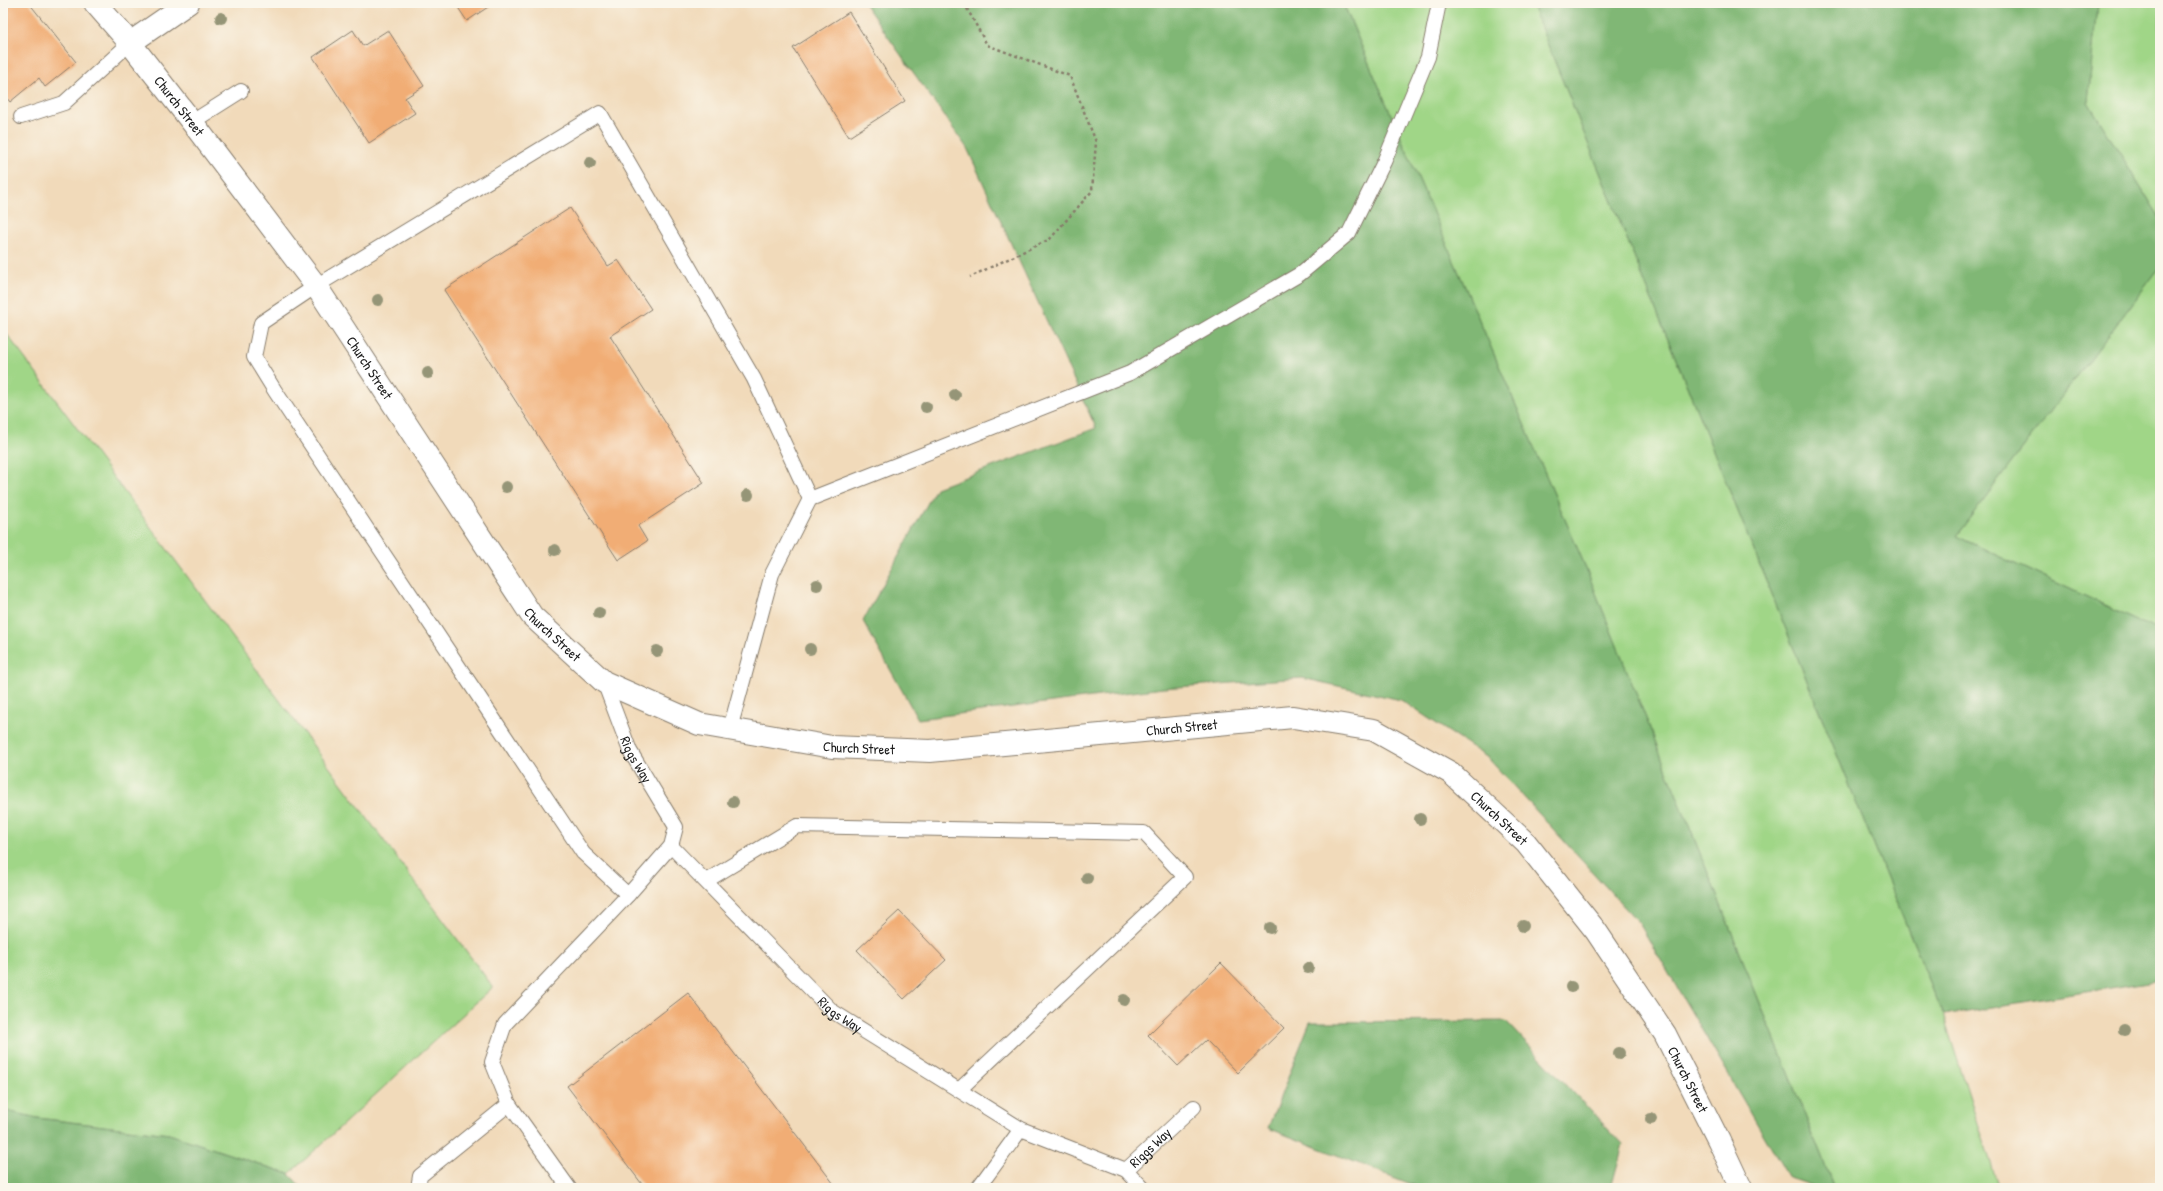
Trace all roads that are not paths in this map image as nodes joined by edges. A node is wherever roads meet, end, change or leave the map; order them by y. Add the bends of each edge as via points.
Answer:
1 (95, 3) edge
2 (188, 3) edge
3 (1439, 3) edge
4 (130, 43) junction
5 (241, 91) dead end
6 (21, 117) dead end
7 (192, 122) junction
8 (316, 286) junction
9 (810, 499) junction
10 (604, 682) junction
11 (730, 729) junction
12 (672, 846) junction
13 (706, 881) junction
14 (628, 895) junction
15 (959, 1090) junction
16 (510, 1104) junction
17 (1194, 1107) dead end
18 (1021, 1129) junction
19 (1126, 1170) junction
20 (418, 1188) edge
21 (568, 1188) edge
22 (978, 1188) edge
23 (1143, 1188) edge
24 (1741, 1188) edge

1 - 4 street, Church Street
2 - 4 street
3 - 9 lane via 1428,57 1384,162 1349,233 1300,274 1130,373
4 - 6 lane via 64,103
4 - 7 street, Church Street
5 - 7 lane
7 - 8 street, Church Street
8 - 9 lane via 600,113 754,379
8 - 10 street, Church Street via 532,616
8 - 14 lane via 261,323 254,357 583,853
9 - 11 lane via 772,574
10 - 11 street, Church Street via 699,724
10 - 12 lane, Riggs Way via 630,751 676,827
11 - 24 street, Church Street via 832,747 930,751 1293,717 1374,730 1451,773 1526,843 1596,931 1665,1034
12 - 13 lane, Riggs Way
12 - 14 lane
13 - 15 lane, Riggs Way via 832,1012
13 - 15 lane via 797,826 1144,833 1185,877
14 - 16 lane via 505,1024 492,1062
15 - 18 lane, Riggs Way
16 - 20 lane via 420,1176
16 - 21 lane
17 - 19 lane, Riggs Way
18 - 19 lane, Riggs Way
18 - 22 lane
19 - 23 lane

